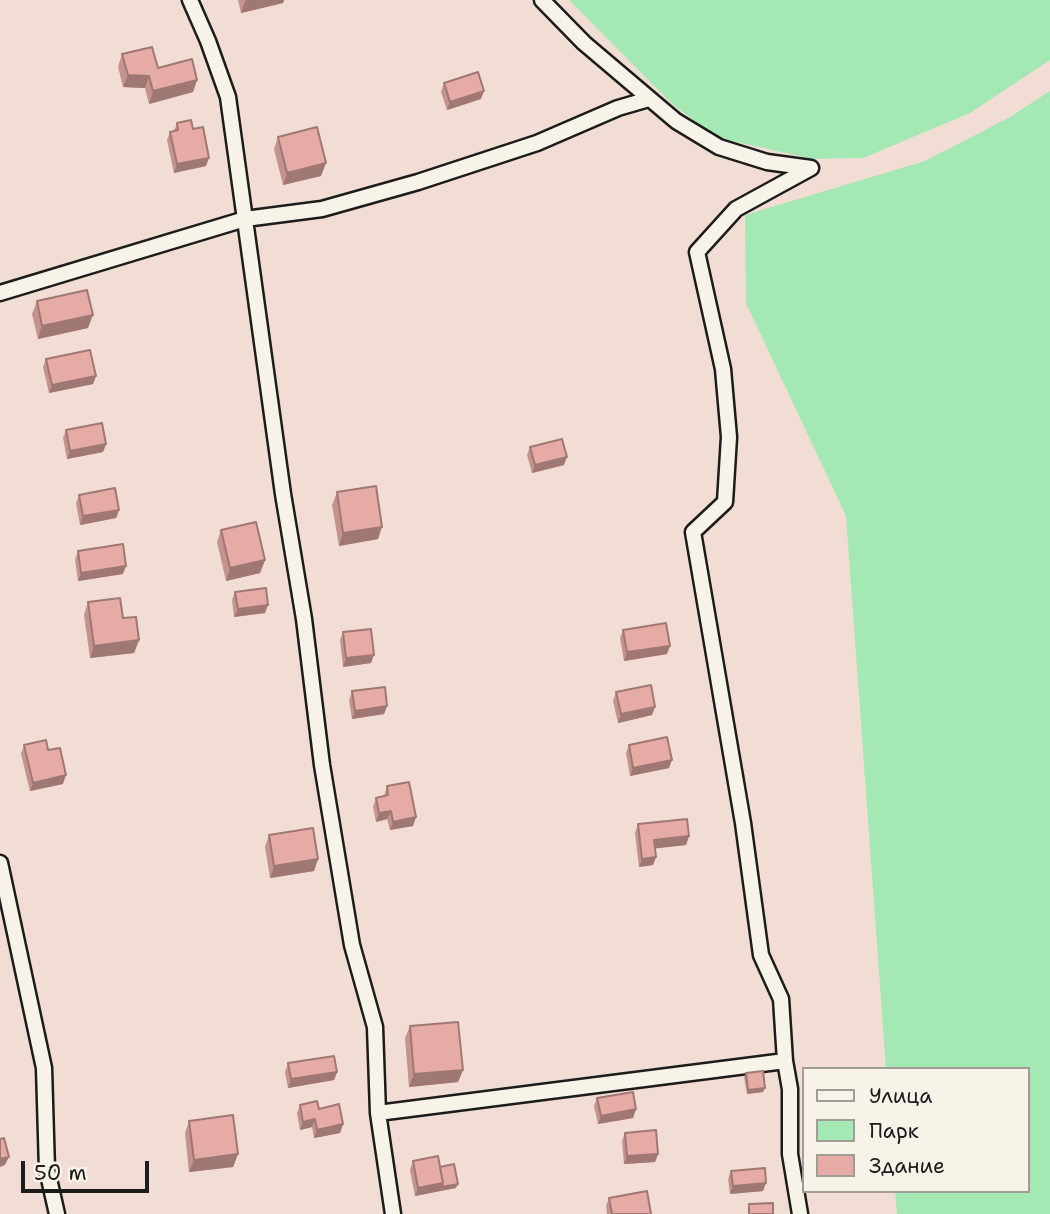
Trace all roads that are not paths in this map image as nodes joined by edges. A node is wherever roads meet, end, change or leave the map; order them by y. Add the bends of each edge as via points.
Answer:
1 (190, 0) edge
2 (542, 0) edge
3 (649, 99) junction
4 (245, 219) junction
5 (0, 293) edge
6 (0, 863) edge
7 (785, 1060) junction
8 (378, 1113) junction
9 (57, 1214) edge
10 (393, 1214) edge
11 (800, 1214) edge

1 - 4 street via 228,97
2 - 3 street
3 - 4 street via 537,143 418,182 323,209
3 - 7 street via 719,146 767,162 811,167 736,209 697,252 723,369 729,438 725,502 693,531 761,955 780,999
4 - 5 street
4 - 8 street via 322,765 352,945 375,1027
6 - 9 street via 44,1068 47,1170
7 - 8 street
7 - 11 street via 790,1154
8 - 10 street

